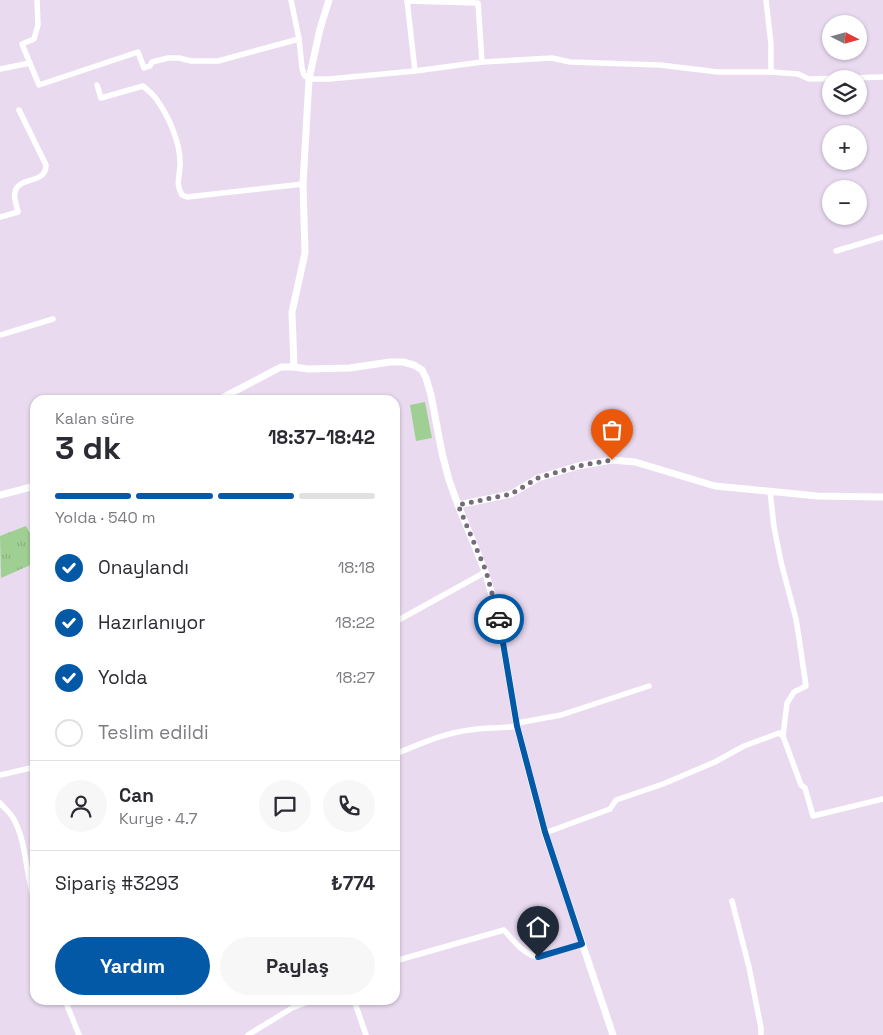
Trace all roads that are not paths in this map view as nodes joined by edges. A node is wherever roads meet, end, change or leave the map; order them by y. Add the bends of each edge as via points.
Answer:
1 (37, 0) edge
2 (290, 0) edge
3 (330, 0) edge
4 (407, 0) edge
5 (766, 0) edge
6 (299, 39) junction
7 (482, 62) junction
8 (30, 63) junction
9 (0, 69) edge
10 (414, 71) junction
11 (771, 72) junction
12 (883, 78) edge
13 (309, 79) junction
14 (97, 84) dead end
15 (19, 110) dead end
16 (303, 184) junction
17 (0, 217) edge
18 (883, 237) edge
19 (836, 251) dead end
20 (53, 319) dead end
21 (0, 335) edge
22 (294, 367) junction
23 (228, 395) edge
24 (30, 487) edge
25 (770, 492) junction
26 (0, 495) edge
27 (883, 498) edge
28 (458, 505) junction
29 (486, 571) junction
30 (400, 619) edge
31 (649, 686) dead end
32 (517, 725) junction
33 (783, 736) junction
34 (400, 752) edge
35 (30, 768) edge
36 (0, 775) edge
37 (883, 799) edge
38 (0, 803) edge
39 (545, 832) junction
40 (30, 886) edge
41 (732, 901) dead end
42 (582, 944) junction
43 (400, 960) edge
44 (67, 1005) edge
45 (300, 1005) edge
46 (356, 1005) edge
47 (79, 1035) edge
48 (248, 1035) edge
49 (366, 1035) edge
50 (613, 1035) edge
51 (761, 1035) edge

1 - 8 street via 38,25 34,39 22,44
2 - 6 street
3 - 13 street
4 - 7 street via 478,3
4 - 10 street
5 - 11 street
6 - 8 street via 218,61 168,58 144,68 138,52 39,86
6 - 13 street via 302,68
7 - 10 street
7 - 11 street via 552,58 718,72
8 - 9 street
10 - 13 street
11 - 12 street via 798,74 809,79
13 - 16 street
14 - 16 street via 101,98 143,86 154,96 169,119 180,154 178,185 182,195
15 - 17 street via 46,171 44,175 19,185 14,194 18,212
16 - 22 street via 305,253 292,312
18 - 19 street
20 - 21 street
22 - 23 street via 281,367
22 - 28 street via 350,368 403,362 422,370
24 - 26 street
25 - 27 street
25 - 28 street via 715,486 635,462 612,460 538,478 511,494
25 - 33 street via 781,562 798,628 806,686 794,692 787,704
28 - 29 street
29 - 30 street
29 - 32 street via 499,619
31 - 32 street via 561,715
32 - 34 street via 447,734
32 - 39 street
33 - 37 street via 805,788 812,816
33 - 39 street via 779,733 744,746 663,784 616,800 610,810
35 - 36 street
38 - 40 street via 17,825
39 - 42 street
41 - 51 street via 749,967
42 - 43 street via 532,956 504,930
42 - 50 street
44 - 47 street
45 - 48 street
46 - 49 street

